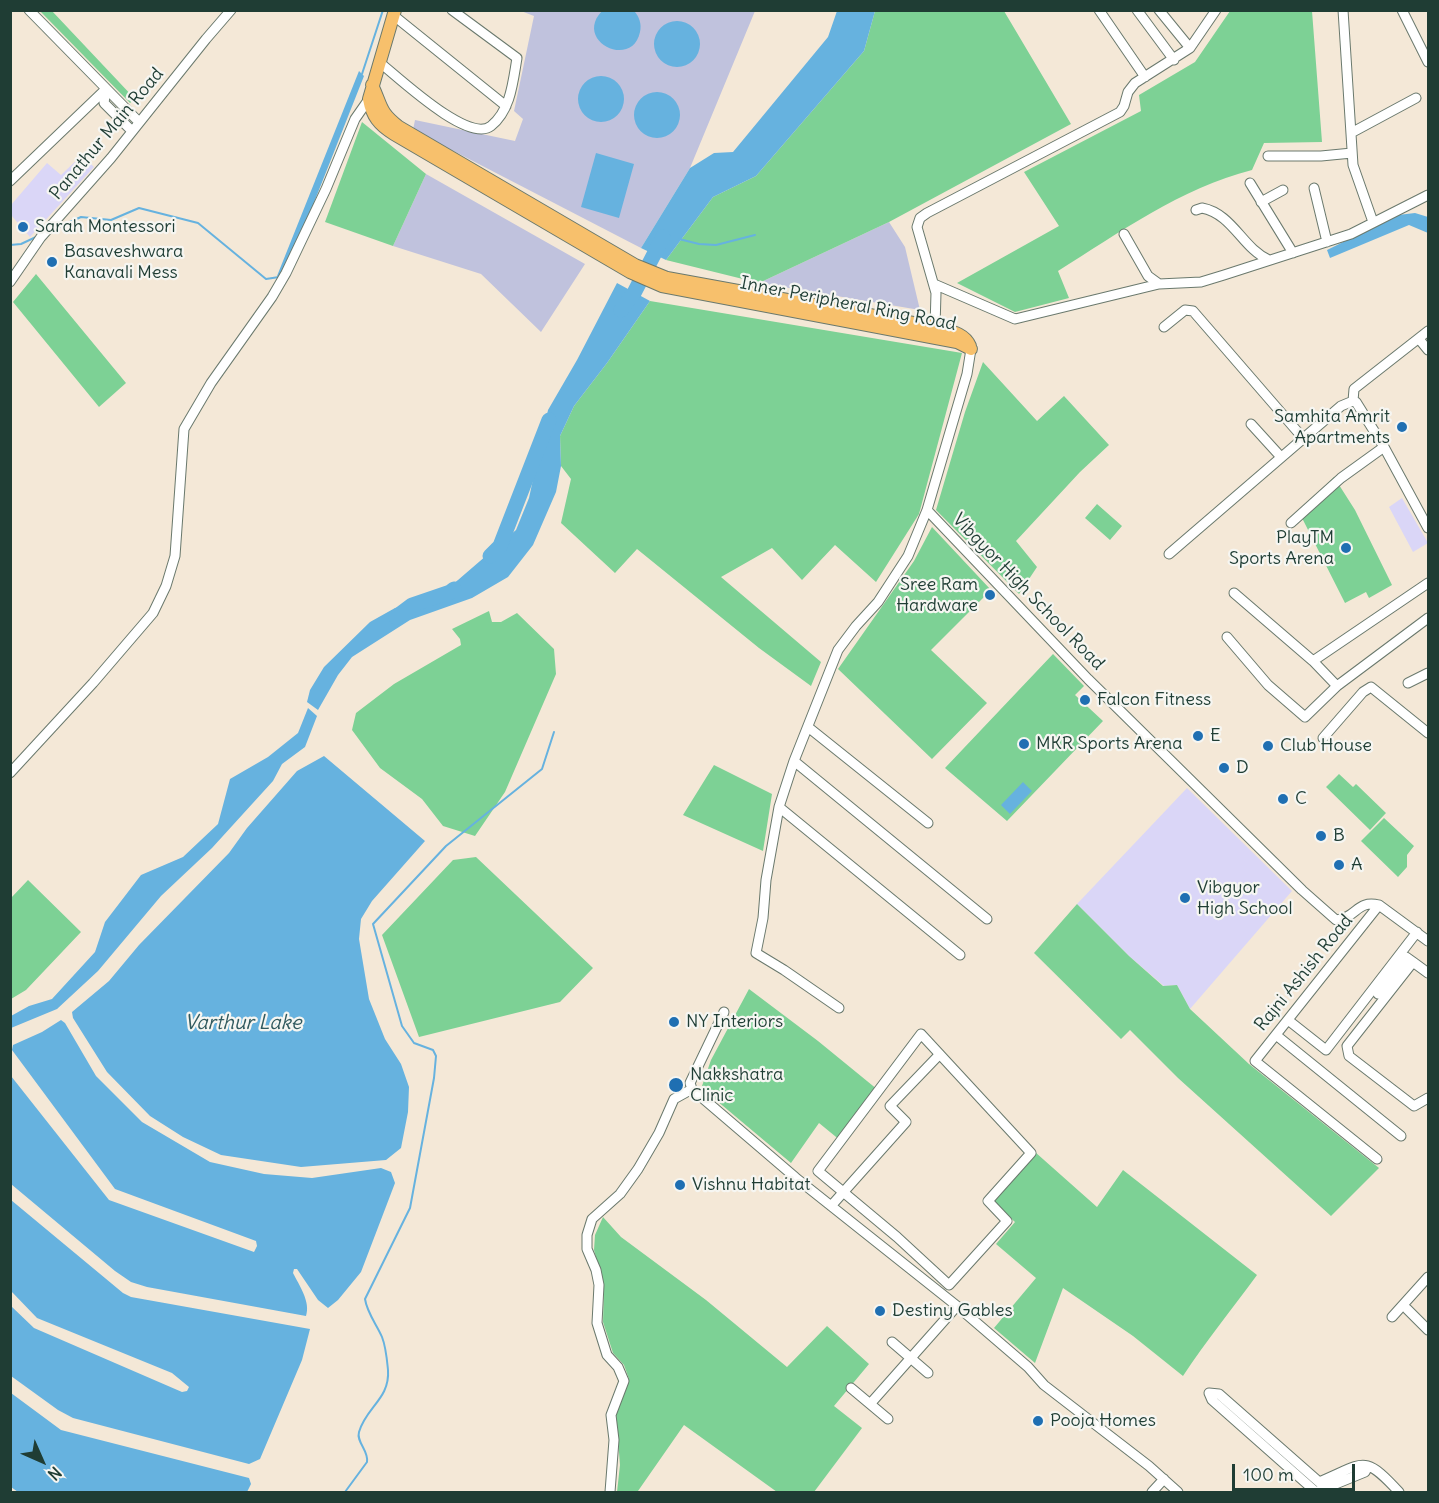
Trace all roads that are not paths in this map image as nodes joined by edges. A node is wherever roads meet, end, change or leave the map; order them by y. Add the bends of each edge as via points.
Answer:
1 (29, 10) edge
2 (231, 10) edge
3 (453, 10) edge
4 (1099, 10) edge
5 (1137, 10) edge
6 (1159, 10) edge
7 (1216, 10) edge
8 (1343, 10) edge
9 (1402, 10) edge
10 (394, 13) edge
11 (1190, 48) junction
12 (1174, 60) junction
13 (379, 62) junction
14 (1428, 62) edge
15 (1145, 77) junction
16 (372, 85) junction
17 (106, 89) junction
18 (1416, 98) dead end
19 (369, 99) junction
20 (506, 105) junction
21 (139, 122) junction
22 (132, 131) junction
23 (1350, 133) junction
24 (1352, 153) junction
25 (1268, 156) dead end
26 (10, 181) edge
27 (1250, 183) dead end
28 (1314, 189) dead end
29 (1283, 190) dead end
30 (1428, 195) edge
31 (1262, 202) junction
32 (1196, 210) dead end
33 (1373, 222) junction
34 (1124, 234) dead end
35 (1327, 242) junction
36 (1293, 253) junction
37 (1269, 260) junction
38 (632, 269) junction
39 (10, 282) edge
40 (665, 282) junction
41 (1159, 284) junction
42 (935, 288) junction
43 (935, 327) junction
44 (1164, 327) dead end
45 (1428, 331) edge
46 (958, 338) junction
47 (1419, 339) junction
48 (971, 349) joint
49 (1428, 350) edge
50 (1353, 401) junction
51 (1251, 423) dead end
52 (1303, 438) junction
53 (1384, 447) junction
54 (1281, 457) junction
55 (927, 510) junction
56 (1291, 523) dead end
57 (1428, 528) edge
58 (1169, 554) dead end
59 (1428, 583) edge
60 (1234, 593) dead end
61 (1428, 618) edge
62 (1227, 637) dead end
63 (1313, 661) junction
64 (1428, 673) edge
65 (1408, 683) dead end
66 (1337, 686) junction
67 (808, 727) junction
68 (1428, 733) edge
69 (1323, 738) dead end
70 (794, 761) junction
71 (13, 766) edge
72 (779, 807) junction
73 (928, 823) dead end
74 (1379, 905) junction
75 (987, 919) dead end
76 (1417, 932) junction
77 (1428, 941) edge
78 (960, 954) dead end
79 (1413, 962) junction
80 (1428, 973) edge
81 (1378, 994) dead end
82 (839, 1008) dead end
83 (724, 1012) dead end
84 (1288, 1020) junction
85 (1278, 1036) junction
86 (1269, 1050) dead end
87 (939, 1055) junction
88 (692, 1089) junction
89 (1428, 1098) edge
90 (1401, 1136) dead end
91 (1377, 1159) dead end
92 (844, 1192) junction
93 (831, 1206) junction
94 (899, 1239) junction
95 (888, 1252) junction
96 (1428, 1277) edge
97 (957, 1306) junction
98 (1407, 1309) dead end
99 (1392, 1317) dead end
100 (1428, 1330) edge
101 (892, 1342) dead end
102 (911, 1358) junction
103 (928, 1373) dead end
104 (851, 1388) dead end
105 (870, 1404) junction
106 (888, 1419) dead end
107 (1270, 1444) junction
108 (1164, 1479) junction
109 (610, 1492) edge
110 (1152, 1492) edge
111 (1178, 1492) edge
112 (1399, 1492) edge

1 - 17 street
2 - 21 street, Panathur Main Road
3 - 20 street via 517,58
4 - 15 street
5 - 12 street
6 - 11 street
7 - 11 street
8 - 23 street
9 - 14 street
10 - 13 main road
10 - 20 street
11 - 12 street
12 - 15 street
13 - 16 main road
13 - 20 street via 448,118 462,124 487,128
15 - 42 street via 1128,92 1120,112 920,218 917,227
16 - 19 main road
16 - 38 main road, Inner Peripheral Ring Road via 380,107 399,127
17 - 21 street
17 - 22 street via 104,103
17 - 26 street
18 - 23 street
19 - 38 main road, Inner Peripheral Ring Road via 371,112 383,127
19 - 71 street via 355,118 294,258 184,429 174,564 153,613
21 - 22 street, Panathur Main Road
22 - 39 street, Panathur Main Road via 41,237
23 - 24 street
24 - 25 street
24 - 33 street
27 - 31 street
28 - 35 street
29 - 31 street
30 - 33 street
31 - 36 street
32 - 37 street via 1216,212 1258,255
33 - 35 street
34 - 41 street via 1148,276
35 - 36 street
36 - 37 street
37 - 41 street via 1201,282
38 - 40 main road, Inner Peripheral Ring Road
40 - 43 main road, Inner Peripheral Ring Road
40 - 46 main road, Inner Peripheral Ring Road
41 - 42 street via 1015,319
42 - 43 street
43 - 46 main road, Inner Peripheral Ring Road
44 - 52 street via 1185,310 1193,311
45 - 47 street
46 - 48 main road, Inner Peripheral Ring Road
47 - 49 street
47 - 50 street via 1354,389
48 - 55 street
50 - 52 street via 1341,406
50 - 53 street
51 - 54 street
52 - 54 street
53 - 56 street via 1341,478
53 - 57 street
54 - 58 street
55 - 67 street via 908,556 878,602 838,650
55 - 74 street, Vibgyor High School Road via 1088,679 1336,920 1345,919 1362,905
59 - 63 street
60 - 63 street
61 - 66 street
62 - 66 street via 1268,685 1305,717
63 - 66 street
64 - 65 street
67 - 70 street
67 - 73 street
68 - 69 street via 1371,687
70 - 72 street
70 - 75 street
72 - 78 street
72 - 82 street via 756,953
74 - 76 street
74 - 84 street, Rajni Ashish Road
76 - 77 street
76 - 84 street via 1326,1050
79 - 80 street
79 - 81 street via 1406,957
79 - 89 street via 1347,1046 1349,1056 1414,1106
83 - 88 street via 690,1083
84 - 85 street, Rajni Ashish Road
85 - 86 street
85 - 90 street
85 - 91 street, Rajni Ashish Road via 1255,1061
87 - 92 street via 890,1106 906,1122
87 - 92 street via 921,1034 818,1171
87 - 94 street via 1032,1153 988,1201 1007,1221 949,1285
88 - 93 street
88 - 109 street via 674,1099 639,1169 592,1220 587,1235 587,1249 599,1285 597,1323 607,1355 624,1381 611,1415 614,1440
92 - 93 street
92 - 94 street
93 - 95 street
94 - 95 street
95 - 97 street
96 - 99 street
97 - 102 street
97 - 108 street via 1044,1385
98 - 100 street
101 - 102 street
102 - 103 street
102 - 105 street
104 - 105 street
105 - 106 street
107 - 107 street via 1212,1400 1209,1393 1219,1394
107 - 112 street via 1316,1492 1339,1479 1365,1472 1368,1466 1380,1472
108 - 110 street
108 - 111 street

